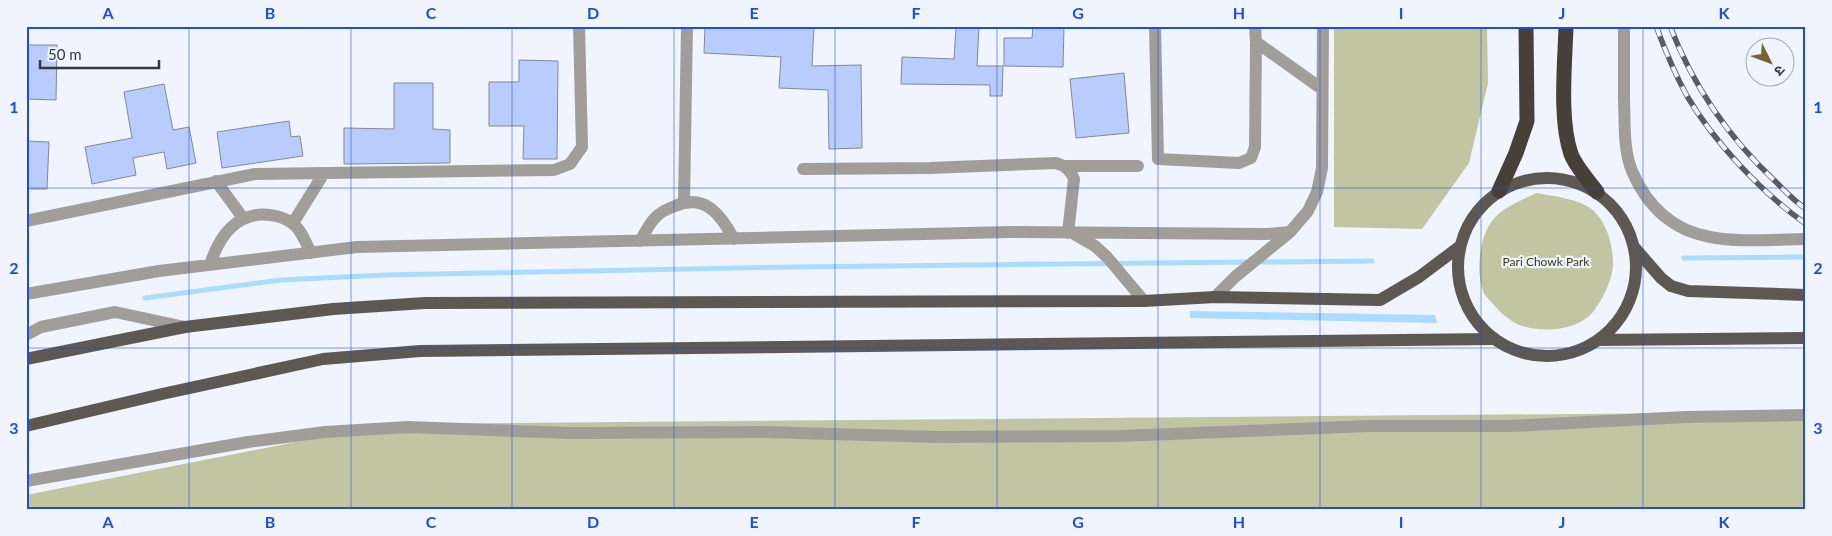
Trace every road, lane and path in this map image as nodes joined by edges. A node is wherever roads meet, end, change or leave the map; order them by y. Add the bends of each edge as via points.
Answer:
1 (579, 26) edge
2 (687, 26) edge
3 (1155, 26) edge
4 (1255, 26) edge
5 (1323, 26) edge
6 (1526, 26) edge
7 (1566, 26) edge
8 (1624, 26) edge
9 (1256, 42) junction
10 (1322, 88) junction
11 (1065, 166) junction
12 (1138, 166) dead end
13 (803, 169) dead end
14 (324, 173) junction
15 (216, 181) junction
16 (1499, 191) junction
17 (1597, 192) junction
18 (684, 202) junction
19 (243, 218) junction
20 (26, 222) edge
21 (293, 223) junction
22 (1290, 232) junction
23 (1071, 233) junction
24 (734, 239) junction
25 (1806, 239) edge
26 (640, 241) junction
27 (1459, 247) junction
28 (1634, 247) junction
29 (311, 253) junction
30 (210, 265) junction
31 (26, 294) edge
32 (1806, 295) edge
33 (1216, 297) junction
34 (1144, 301) junction
35 (185, 327) junction
36 (26, 335) edge
37 (1806, 338) edge
38 (1492, 339) junction
39 (1599, 340) junction
40 (26, 359) edge
41 (1806, 415) edge
42 (26, 426) edge
43 (26, 480) edge

1 - 14 street via 582,147 570,164 554,170
2 - 18 street
3 - 9 street via 1158,159 1239,163 1251,158 1255,147
4 - 9 street
5 - 10 street
6 - 16 highway via 1528,120
7 - 17 highway via 1566,134 1572,155
8 - 25 street via 1625,136 1632,170 1647,198 1663,216 1684,230 1711,238
9 - 10 street
10 - 22 street via 1322,168 1317,192 1308,211
11 - 12 street
11 - 13 street via 1056,163
11 - 23 street via 1074,180
14 - 15 street via 255,174
14 - 21 street
15 - 19 street
15 - 20 street
16 - 17 main road via 1522,181 1548,177 1574,181
16 - 27 main road via 1476,212
17 - 28 main road via 1614,207 1627,226
18 - 24 street via 705,204 715,211
18 - 26 street via 653,219
19 - 21 street via 259,214
19 - 30 street via 226,232
21 - 29 street
22 - 23 street
22 - 33 street
23 - 24 street
23 - 34 street via 1107,257
24 - 26 street
26 - 29 street via 357,247
27 - 33 main road via 1419,277 1380,300
27 - 38 main road via 1457,273 1462,298 1474,321
28 - 32 main road via 1670,286 1688,291
28 - 39 main road via 1636,273 1630,299 1618,323
29 - 30 street
30 - 31 street
33 - 34 main road
34 - 35 main road via 425,303 333,309
35 - 36 street via 115,312 41,327
35 - 40 main road
37 - 39 main road
38 - 39 main road via 1517,352 1545,358 1573,353
38 - 42 main road via 420,351 323,359
41 - 43 street via 1111,436 570,433 408,427 325,432 248,442

